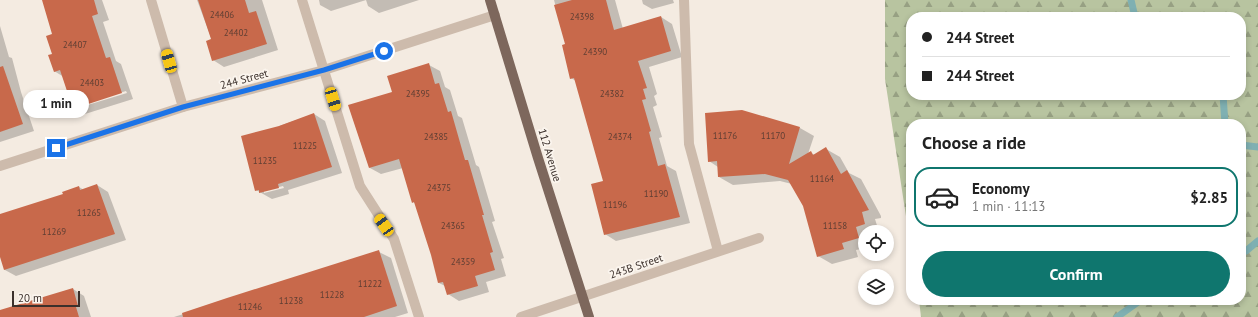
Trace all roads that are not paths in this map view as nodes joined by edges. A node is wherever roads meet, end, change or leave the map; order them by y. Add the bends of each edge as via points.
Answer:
1 (151, 0) edge
2 (302, 0) edge
3 (490, 0) edge
4 (684, 0) edge
5 (495, 15) junction
6 (324, 70) junction
7 (183, 107) junction
8 (0, 166) edge
9 (759, 238) dead end
10 (718, 251) junction
11 (583, 297) junction
12 (419, 317) edge
13 (521, 317) edge
14 (589, 317) edge

1 - 7 street
2 - 6 street
3 - 5 main road, 112 Avenue
4 - 10 street via 689,144
5 - 6 street, 244 Street
5 - 11 main road, 112 Avenue
6 - 7 street, 244 Street
6 - 12 street via 360,186 394,240
7 - 8 street, 244 Street
9 - 10 street, 243B Street
10 - 11 street, 243B Street
11 - 13 street, 243B Street
11 - 14 main road, 112 Avenue

